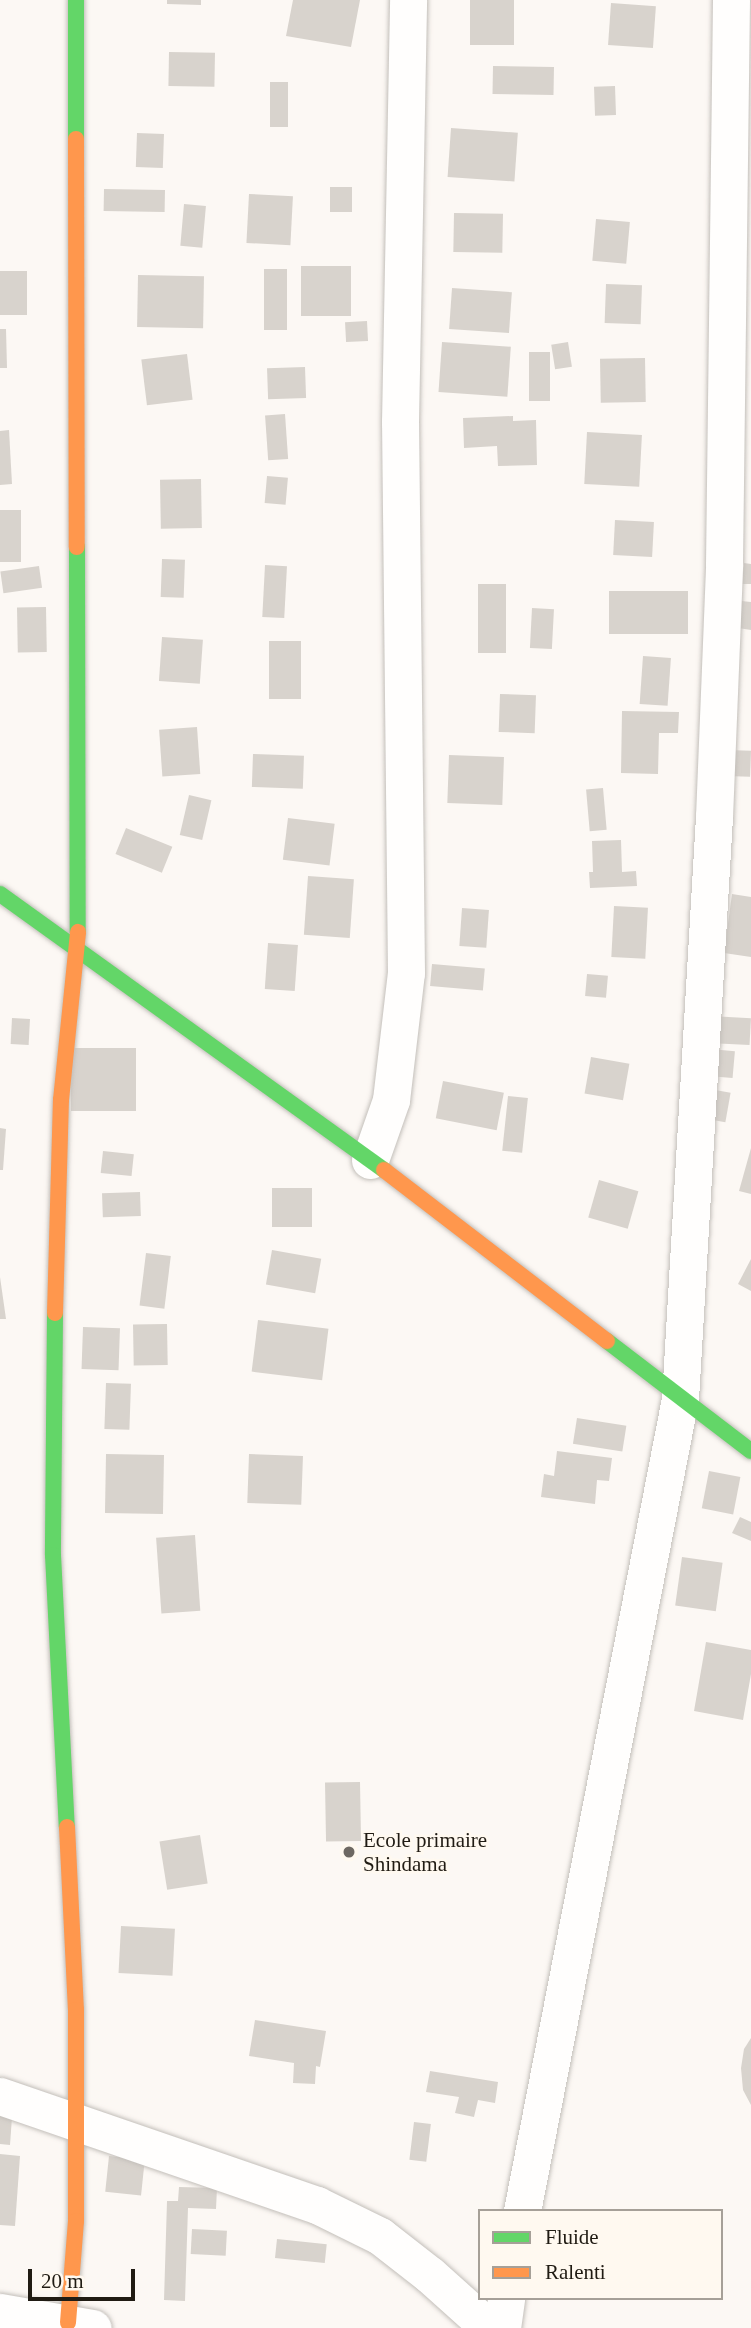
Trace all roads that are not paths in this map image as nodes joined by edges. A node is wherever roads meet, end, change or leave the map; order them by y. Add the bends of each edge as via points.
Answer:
1 (76, 0) edge
2 (408, 0) edge
3 (731, 0) edge
4 (0, 894) edge
5 (78, 953) junction
6 (370, 1160) junction
7 (680, 1399) junction
8 (751, 1451) edge
9 (0, 2096) edge
10 (76, 2121) junction
11 (522, 2209) edge
12 (506, 2300) edge
13 (12, 2318) edge
14 (81, 2325) edge
15 (489, 2328) edge
16 (502, 2328) edge

1 - 5 street
2 - 6 street via 400,422 406,973 391,1100
3 - 7 street via 723,591
4 - 5 street
5 - 6 street
5 - 10 street via 61,1100 52,1412 53,1555 76,2010
6 - 7 street
7 - 8 street
7 - 11 street
9 - 10 street
10 - 14 street
10 - 15 street via 317,2205 380,2236
12 - 16 street
13 - 14 street

